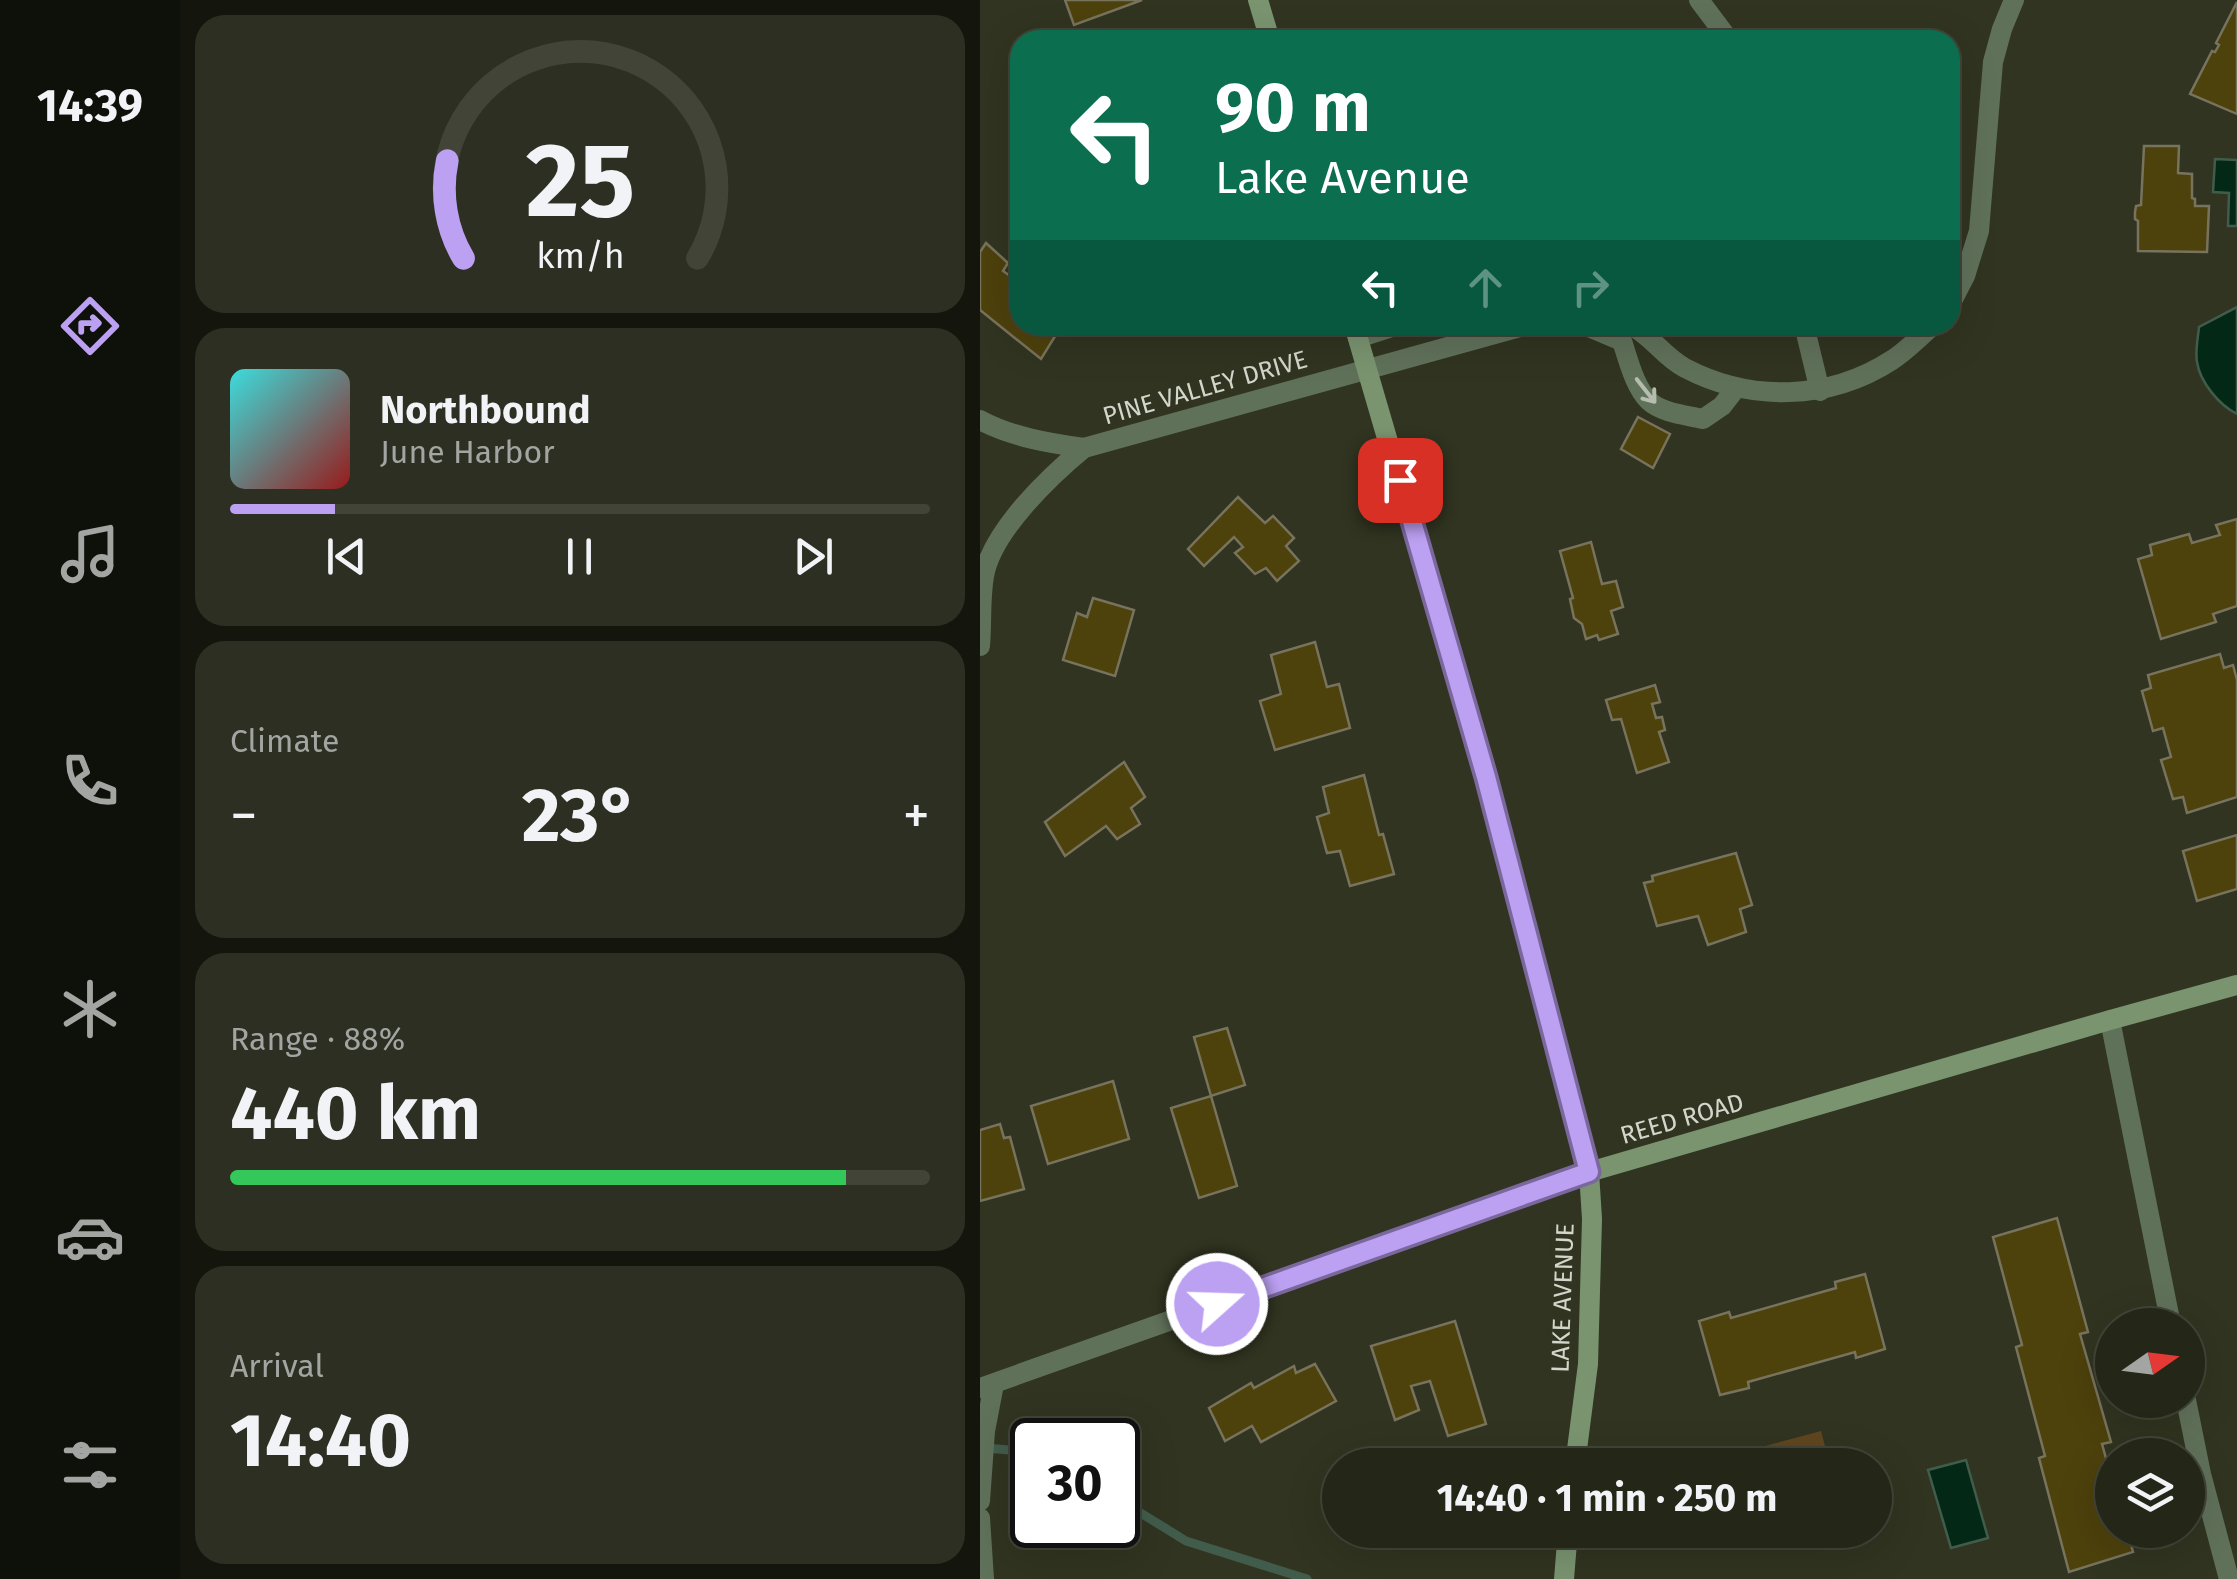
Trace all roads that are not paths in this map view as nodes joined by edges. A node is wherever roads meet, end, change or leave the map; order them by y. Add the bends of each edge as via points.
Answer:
1 (1258, 0) edge
2 (1699, 0) edge
3 (2014, 0) edge
4 (1267, 30) edge
5 (1722, 30) edge
6 (1960, 286) edge
7 (1357, 335) edge
8 (1491, 335) edge
9 (1608, 335) edge
10 (1642, 335) edge
11 (1806, 335) edge
12 (1921, 335) edge
13 (1367, 369) junction
14 (1736, 388) junction
15 (1820, 390) junction
16 (980, 420) edge
17 (1084, 448) junction
18 (984, 551) edge
19 (980, 646) edge
20 (2237, 985) edge
21 (2110, 1020) junction
22 (1589, 1172) junction
23 (2169, 1308) edge
24 (987, 1386) edge
25 (2190, 1418) edge
26 (1577, 1448) edge
27 (980, 1501) edge
28 (980, 1518) edge
29 (1567, 1548) edge
30 (984, 1579) edge
31 (1564, 1579) edge
32 (2230, 1579) edge

1 - 4 main road
2 - 5 street
3 - 6 street via 1992,62 1978,231
7 - 13 main road, LAKE AVENUE
8 - 13 street, PINE VALLEY DRIVE
9 -> 14 street via 1622,341 1649,400 1670,412 1703,418
10 - 14 street via 1682,367
11 - 15 street
12 - 15 street via 1892,360
13 - 17 street, PINE VALLEY DRIVE
13 - 22 main road, LAKE AVENUE via 1486,777
14 - 15 street via 1768,394
16 - 17 street via 1046,443
17 - 18 street, PINE VALLEY DRIVE
18 - 19 street, PINE VALLEY DRIVE
20 - 21 main road, REED ROAD
21 - 22 main road, REED ROAD
21 - 23 street
22 - 24 street, REED ROAD
22 - 26 main road, LAKE AVENUE via 1588,1364
24 - 27 street
25 - 32 street
28 - 30 street
29 - 31 main road

